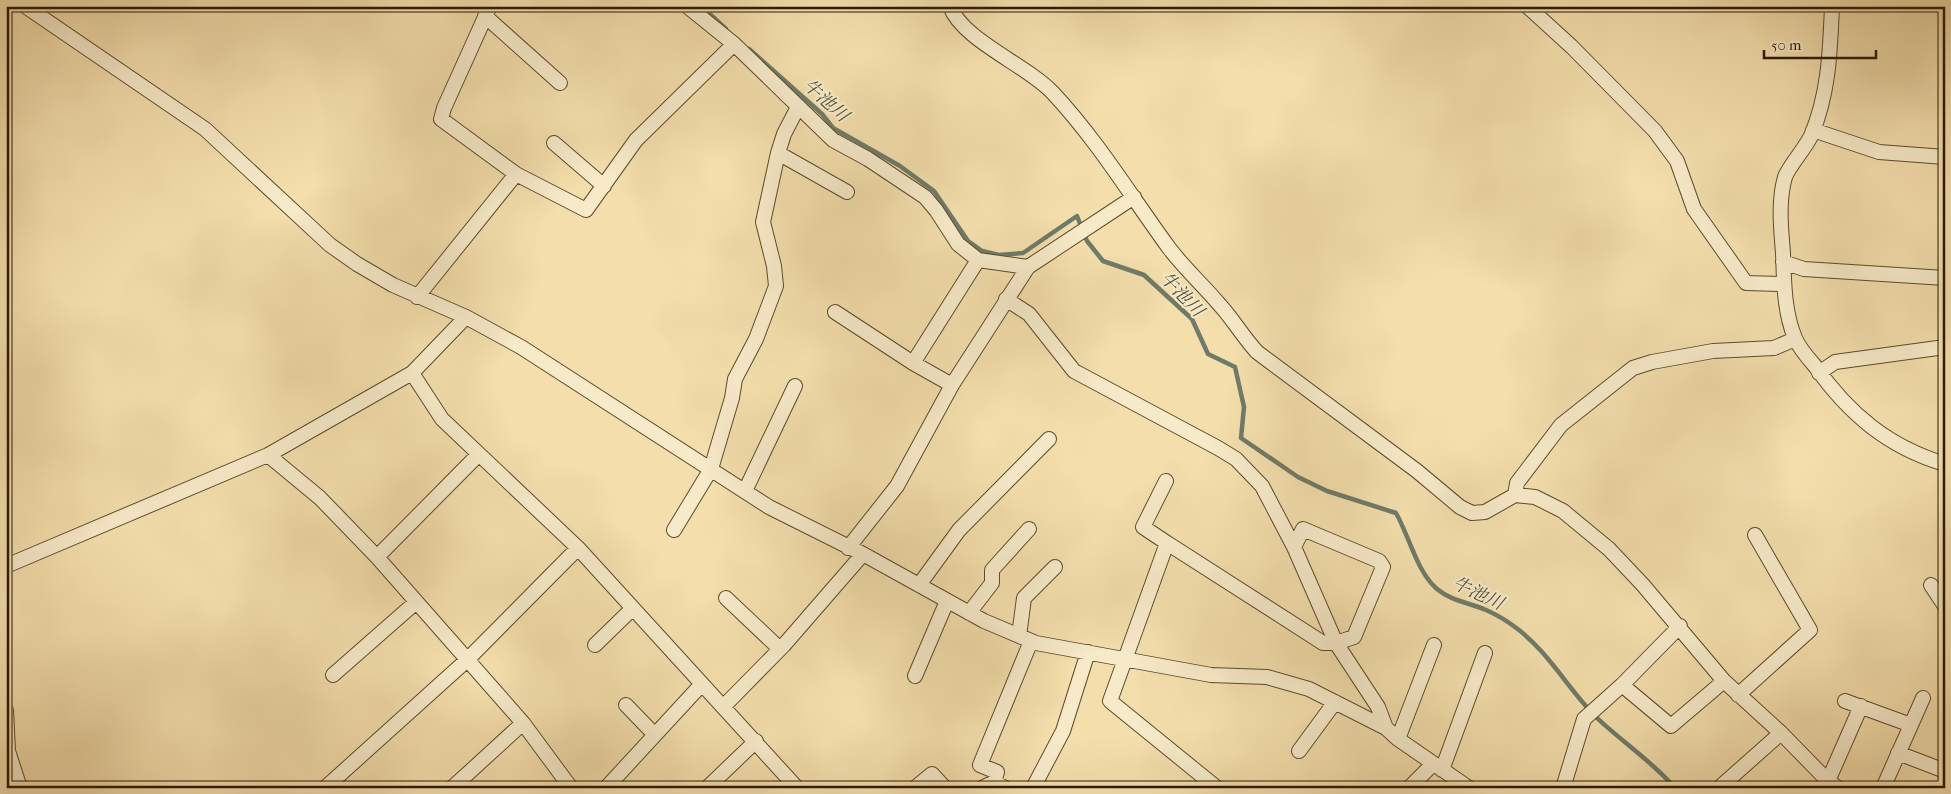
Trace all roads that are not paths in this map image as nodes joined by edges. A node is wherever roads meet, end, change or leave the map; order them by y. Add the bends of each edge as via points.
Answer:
1 (25, 6) edge
2 (687, 6) edge
3 (950, 6) edge
4 (1527, 6) edge
5 (1832, 6) edge
6 (487, 11) edge
7 (734, 44) junction
8 (560, 83) dead end
9 (798, 107) junction
10 (1813, 130) junction
11 (554, 143) dead end
12 (778, 153) junction
13 (1945, 157) edge
14 (516, 174) junction
15 (604, 186) junction
16 (846, 192) dead end
17 (1134, 197) junction
18 (978, 260) junction
19 (1783, 262) junction
20 (1028, 267) junction
21 (1945, 278) edge
22 (1784, 284) junction
23 (417, 297) junction
24 (1006, 298) junction
25 (835, 312) dead end
26 (466, 318) junction
27 (1795, 339) junction
28 (1945, 347) edge
29 (913, 363) junction
30 (412, 373) junction
31 (1819, 373) junction
32 (952, 385) junction
33 (794, 386) dead end
34 (1048, 439) dead end
35 (268, 455) junction
36 (478, 455) junction
37 (1945, 464) edge
38 (711, 469) junction
39 (1166, 481) dead end
40 (745, 491) junction
41 (1515, 495) junction
42 (1029, 529) dead end
43 (674, 530) dead end
44 (1755, 535) dead end
45 (1167, 543) junction
46 (578, 548) junction
47 (848, 548) junction
48 (1294, 548) junction
49 (863, 554) junction
50 (377, 557) junction
51 (6, 566) edge
52 (1055, 567) dead end
53 (919, 585) junction
54 (1931, 585) dead end
55 (726, 598) dead end
56 (947, 601) junction
57 (415, 603) junction
58 (1945, 606) edge
59 (632, 609) junction
60 (969, 613) junction
61 (1680, 626) junction
62 (1025, 639) junction
63 (1336, 643) junction
64 (595, 645) dead end
65 (1434, 645) dead end
66 (780, 649) junction
67 (1088, 652) junction
68 (1485, 653) dead end
69 (1126, 659) junction
70 (467, 660) junction
71 (333, 675) dead end
72 (915, 676) dead end
73 (1724, 681) junction
74 (701, 685) junction
75 (1622, 685) junction
76 (1738, 695) junction
77 (1923, 698) dead end
78 (1845, 701) dead end
79 (1335, 702) junction
80 (626, 706) dead end
81 (724, 706) junction
82 (1861, 706) junction
83 (6, 710) edge
84 (523, 723) junction
85 (1911, 725) junction
86 (1386, 728) junction
87 (1781, 733) junction
88 (655, 735) junction
89 (1398, 739) junction
90 (756, 741) junction
91 (1299, 751) dead end
92 (1898, 753) junction
93 (1438, 767) junction
94 (1945, 771) edge
95 (1833, 784) edge
96 (994, 786) edge
97 (20, 788) edge
98 (325, 788) edge
99 (452, 788) edge
100 (571, 788) edge
101 (606, 788) edge
102 (706, 788) edge
103 (797, 788) edge
104 (915, 788) edge
105 (945, 788) edge
106 (1033, 788) edge
107 (1217, 788) edge
108 (1409, 788) edge
109 (1469, 788) edge
110 (1563, 788) edge
111 (1719, 788) edge
112 (1883, 788) edge

1 - 23 street via 205,129 330,245
2 - 7 street
3 - 17 street via 954,17 966,30 1051,91
4 - 22 street via 1655,131 1677,161 1694,209 1746,283
5 - 10 street via 1830,67 1824,99
6 - 8 street
6 - 14 street via 441,119
7 - 9 street
7 - 15 street via 636,140
9 - 12 street
9 - 18 street via 833,140 925,197 958,244
10 - 13 street via 1879,152
10 - 19 street via 1805,150 1786,175 1781,222
11 - 15 street
12 - 16 street
12 - 38 street via 763,222 776,286 756,339 735,378
14 - 15 street via 586,210
14 - 23 street
17 - 20 street
17 - 41 street via 1170,249 1221,306 1251,346 1294,382 1460,507 1472,513 1485,512
18 - 20 street
18 - 29 street
19 - 21 street via 1804,269
19 - 22 street
20 - 24 street
22 - 27 street
23 - 26 street
24 - 32 street
24 - 48 street via 1029,314 1074,371 1188,430 1236,459 1262,486
25 - 29 street
26 - 30 street
26 - 38 street via 522,346
27 - 31 street
27 - 41 street via 1774,348 1712,352 1633,368 1560,425 1517,483
28 - 31 street via 1835,362
29 - 32 street
30 - 35 street
30 - 36 street via 432,407
31 - 37 street via 1865,424 1919,456
32 - 47 street via 896,486
33 - 40 street
34 - 53 street via 959,530
35 - 50 street via 320,498
35 - 51 street
36 - 46 street
36 - 50 street
38 - 40 street
38 - 43 street
39 - 45 street via 1143,527
40 - 47 street via 769,508
41 - 61 street via 1535,497 1563,511 1609,550
42 - 60 street via 992,570 992,583
44 - 76 street via 1810,630
45 - 63 street via 1323,643
45 - 69 street
46 - 59 street
46 - 70 street
47 - 49 street
48 - 63 street
48 - 63 street via 1303,529 1379,561 1383,567 1354,637
49 - 53 street
49 - 66 street
50 - 57 street
52 - 62 street via 1024,598
53 - 56 street
54 - 58 street
55 - 66 street
56 - 60 street
56 - 72 street
57 - 70 street
57 - 71 street
59 - 64 street
59 - 74 street
60 - 62 street
61 - 73 street
61 - 75 street
62 - 67 street
62 - 96 street via 980,765 996,772
63 - 86 street via 1378,707
65 - 89 street
66 - 81 street
67 - 69 street
67 - 106 street via 1063,731
68 - 93 street
69 - 79 street via 1211,675 1267,677 1309,689
69 - 107 street via 1110,701
70 - 84 street
70 - 98 street
73 - 75 street via 1670,726
73 - 76 street
74 - 81 street
74 - 88 street
75 - 110 street via 1584,719
76 - 87 street
77 - 85 street
78 - 82 street
79 - 86 street
79 - 91 street
80 - 88 street
81 - 90 street
82 - 85 street
82 - 95 street
83 - 97 street via 8,751
84 - 99 street
84 - 100 street
85 - 92 street
86 - 89 street
87 - 95 street
87 - 111 street
88 - 101 street
89 - 93 street
90 - 102 street
90 - 103 street
92 - 94 street
92 - 112 street
93 - 108 street
93 - 109 street
104 - 105 street via 932,774

